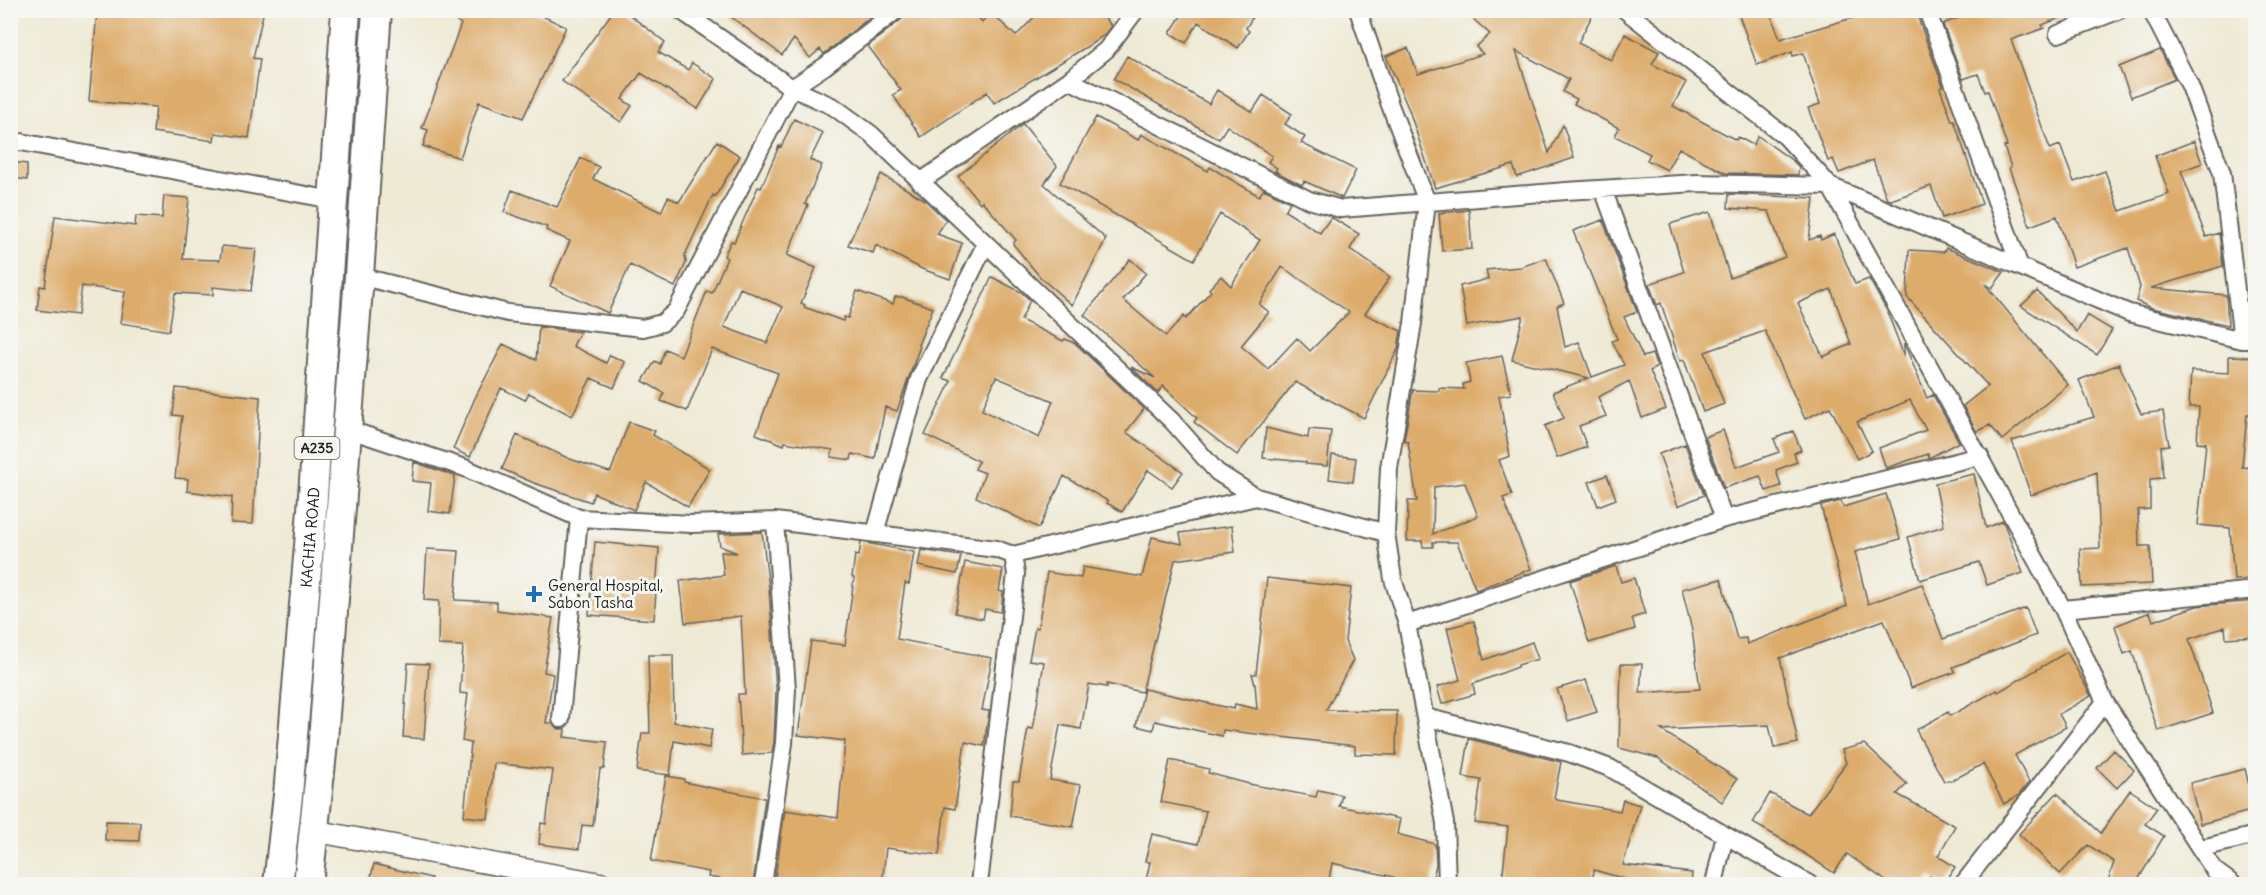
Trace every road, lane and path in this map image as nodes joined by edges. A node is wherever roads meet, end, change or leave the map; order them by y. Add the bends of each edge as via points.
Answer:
1 (346, 10) edge
2 (377, 10) edge
3 (681, 10) edge
4 (1136, 10) edge
5 (1358, 10) edge
6 (1927, 10) edge
7 (2120, 10) edge
8 (2151, 10) edge
9 (1630, 12) edge
10 (889, 13) edge
11 (2058, 34) dead end
12 (1069, 80) junction
13 (792, 88) junction
14 (10, 140) edge
15 (920, 182) junction
16 (1830, 186) junction
17 (1603, 189) junction
18 (333, 201) junction
19 (1427, 202) junction
20 (985, 245) junction
21 (2020, 267) junction
22 (359, 276) junction
23 (2249, 340) edge
24 (347, 429) junction
25 (1980, 456) junction
26 (1256, 497) junction
27 (579, 518) junction
28 (1724, 519) junction
29 (775, 521) junction
30 (875, 533) junction
31 (1386, 533) junction
32 (1013, 555) junction
33 (2256, 590) edge
34 (2063, 609) junction
35 (1407, 624) junction
36 (2105, 702) junction
37 (1425, 717) junction
38 (561, 719) dead end
39 (315, 831) junction
40 (1725, 835) junction
41 (2256, 835) edge
42 (2202, 848) junction
43 (2212, 877) edge
44 (278, 885) edge
45 (308, 885) edge
46 (603, 885) edge
47 (763, 885) edge
48 (979, 885) edge
49 (1447, 885) edge
50 (1714, 885) edge
51 (1809, 885) edge
52 (1963, 885) edge
53 (2233, 885) edge

1 - 18 highway, KACHIA ROAD / A235
2 - 22 highway, KACHIA ROAD / A235
3 - 13 street
4 - 12 street via 1106,50
5 - 19 street
6 - 21 street
7 - 11 street
8 - 23 street via 2190,86 2222,173
9 - 16 street via 1786,137
10 - 13 street
12 - 15 street
12 - 19 street via 1309,200 1341,210
13 - 15 street via 834,107 871,134
13 - 22 street via 676,311 662,323 643,328 508,313
14 - 18 street
15 - 20 street
16 - 17 street via 1697,183
16 - 21 street
16 - 25 street
17 - 19 street
17 - 28 street
18 - 44 highway, KACHIA ROAD / A235 via 312,510
19 - 31 street via 1413,323 1389,468
20 - 26 street via 1172,422 1217,472
20 - 30 street via 919,379
21 - 23 street via 2129,313
22 - 24 highway, KACHIA ROAD / A235
24 - 27 street via 465,468
24 - 39 highway, KACHIA ROAD / A235
25 - 28 street
25 - 34 street
26 - 31 street
26 - 32 street
27 - 29 street via 691,524
27 - 38 street
28 - 35 street
29 - 30 street
29 - 47 street via 786,700 784,743
30 - 32 street via 996,549
31 - 35 street via 1393,579
32 - 48 street via 1016,574
33 - 34 street
34 - 36 street
35 - 37 street
36 - 42 street
36 - 52 street
37 - 40 street via 1569,753 1610,768
37 - 49 street via 1446,823
39 - 45 highway, KACHIA ROAD / A235
39 - 46 street
40 - 50 street
40 - 51 street
41 - 42 street
42 - 43 street
43 - 53 street

